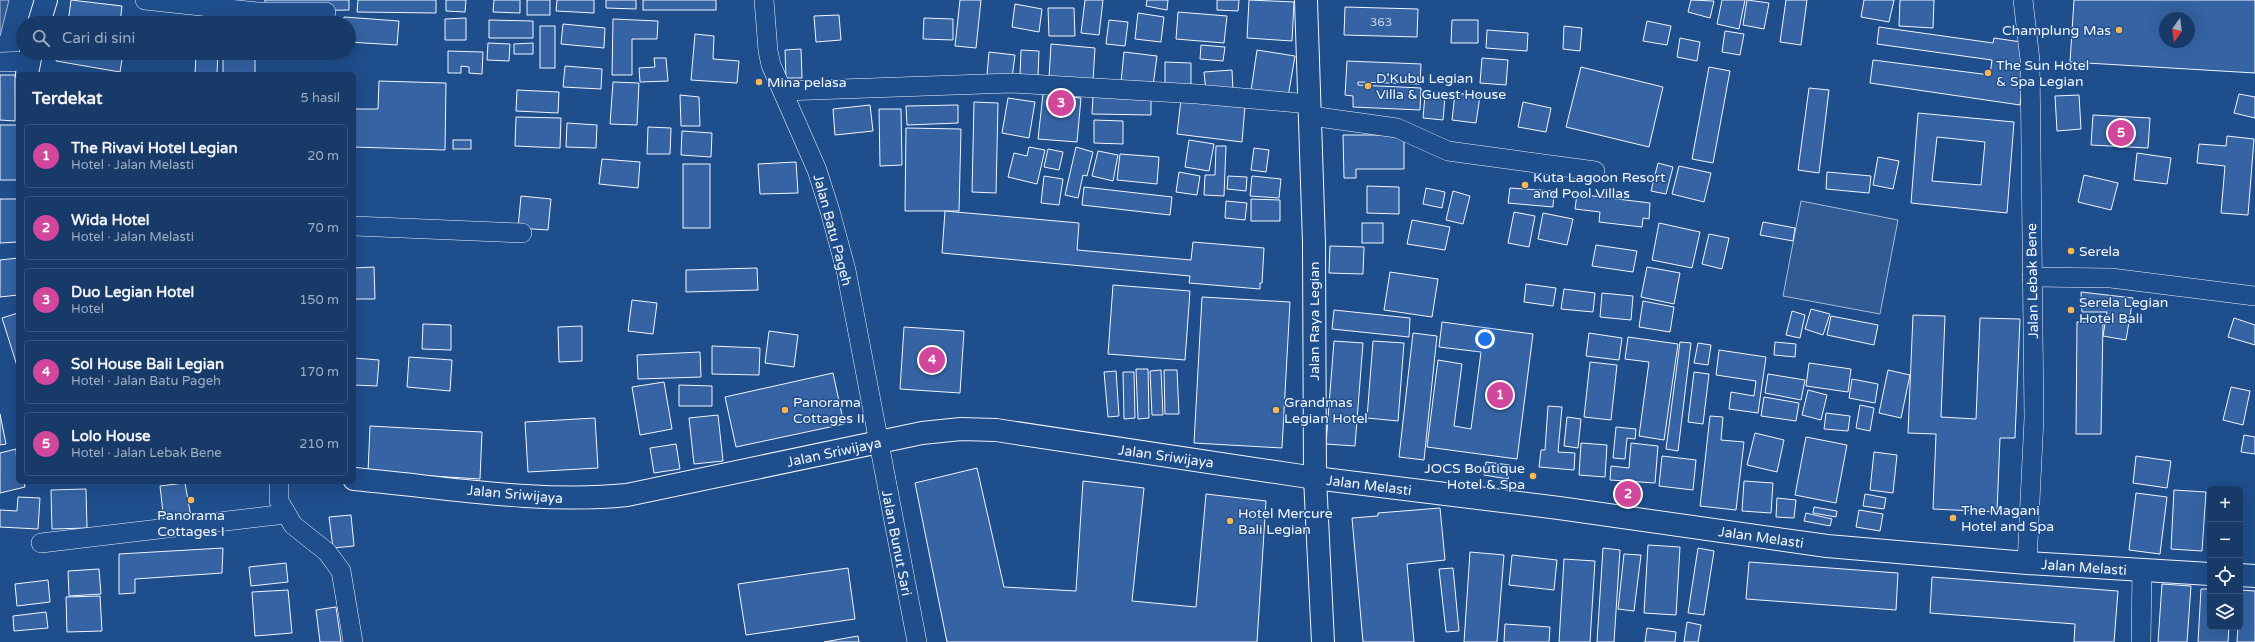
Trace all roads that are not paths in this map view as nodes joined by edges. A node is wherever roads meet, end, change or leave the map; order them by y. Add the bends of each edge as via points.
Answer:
1 (46, 0) edge
2 (145, 0) edge
3 (764, 0) edge
4 (1306, 0) edge
5 (2023, 0) edge
6 (326, 12) dead end
7 (41, 16) edge
8 (0, 62) edge
9 (29, 63) edge
10 (784, 91) junction
11 (1310, 110) junction
12 (1595, 171) dead end
13 (356, 226) edge
14 (522, 232) dead end
15 (2032, 277) junction
16 (2255, 296) edge
17 (878, 444) junction
18 (1315, 478) junction
19 (356, 479) edge
20 (279, 484) edge
21 (286, 514) junction
22 (41, 543) dead end
23 (2027, 563) junction
24 (2142, 571) junction
25 (2207, 574) edge
26 (2243, 575) edge
27 (2255, 576) edge
28 (353, 642) edge
29 (917, 642) edge
30 (1323, 642) edge
31 (2141, 642) edge

1 - 7 main road
2 - 6 street via 257,12
3 - 10 street, Jalan Batu Pageh via 771,65
4 - 11 main road, Jalan Raya Legian
5 - 15 street, Jalan Lebak Bene via 2029,40
8 - 9 street
10 - 11 street via 1012,83 1197,94
10 - 17 street, Jalan Batu Pageh via 817,170 846,270
11 - 12 street via 1397,128 1448,151
11 - 18 main road, Jalan Raya Legian via 1314,251
13 - 14 street
15 - 16 street via 2111,278
15 - 23 street, Jalan Lebak Bene via 2034,418
17 - 18 main road, Jalan Sriwijaya via 922,434 996,430
17 - 19 main road, Jalan Sriwijaya via 627,495 591,499
17 - 29 street, Jalan Bunut Sari
18 - 23 main road, Jalan Melasti via 1559,508 1827,546
18 - 30 main road, Jalan Raya Legian
20 - 21 street via 280,501
21 - 22 street
21 - 28 street via 303,535 327,552 341,571
23 - 24 main road, Jalan Melasti
24 - 25 main road, Jalan Melasti
24 - 31 street
26 - 27 main road

